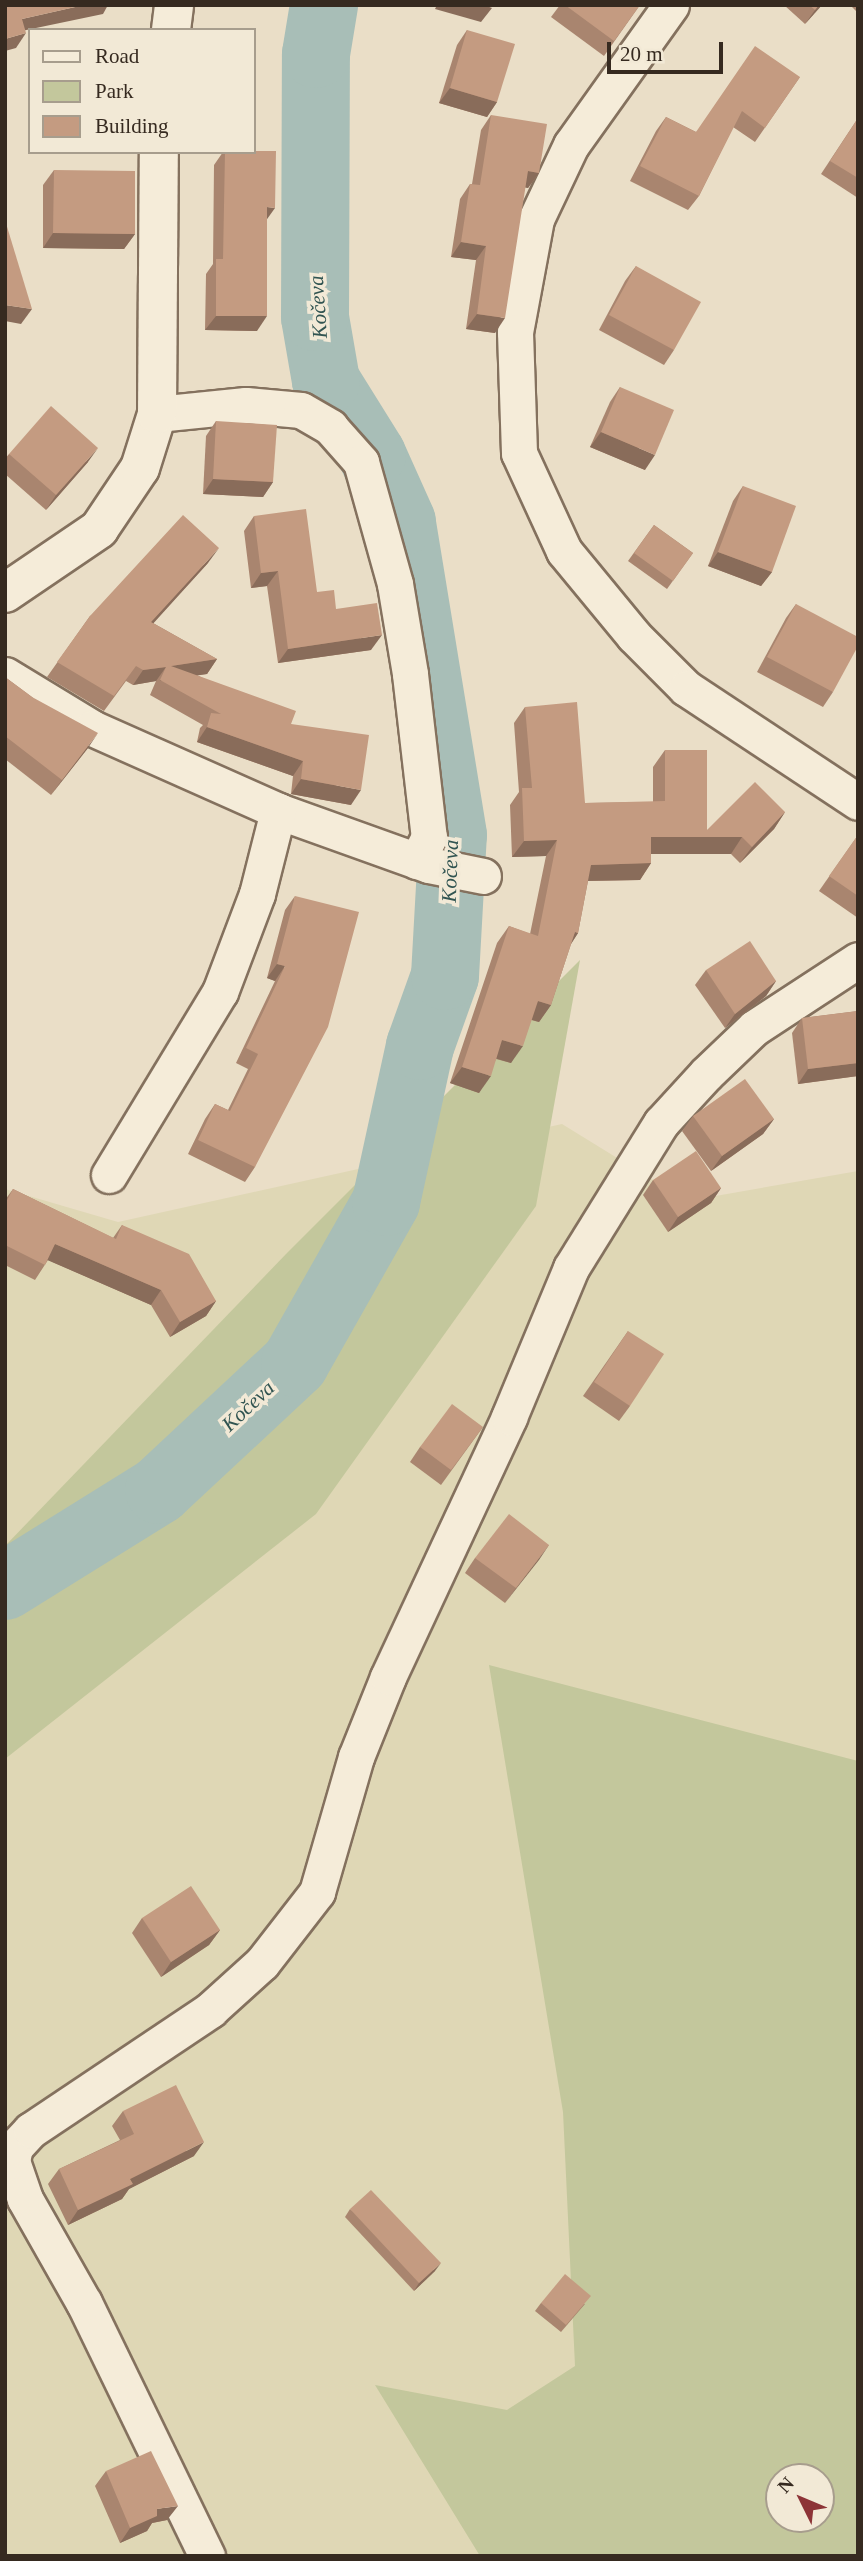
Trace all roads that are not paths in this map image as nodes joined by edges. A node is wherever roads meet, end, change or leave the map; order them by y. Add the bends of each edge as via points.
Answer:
1 (174, 5) edge
2 (671, 5) edge
3 (171, 28) edge
4 (159, 154) edge
5 (157, 414) junction
6 (5, 593) edge
7 (5, 675) edge
8 (858, 802) edge
9 (278, 811) junction
10 (423, 863) junction
11 (480, 876) dead end
12 (858, 960) edge
13 (108, 1175) dead end
14 (207, 2556) edge

1 - 3 main road
2 - 8 street via 571,145 536,219 515,331 519,453 564,551 634,636 686,688
4 - 5 main road
5 - 6 main road via 140,468 99,529
5 - 10 street via 246,405 301,410 330,427 361,461 395,584 410,674 429,837
7 - 9 street via 92,728
9 - 10 street
9 - 13 street via 257,894 220,992
10 - 11 street
12 - 14 street via 754,1028 706,1074 661,1123 571,1268 509,1417 388,1677 356,1757 317,1892 262,1964 210,2010 31,2130 15,2147 12,2161 25,2199 84,2303

